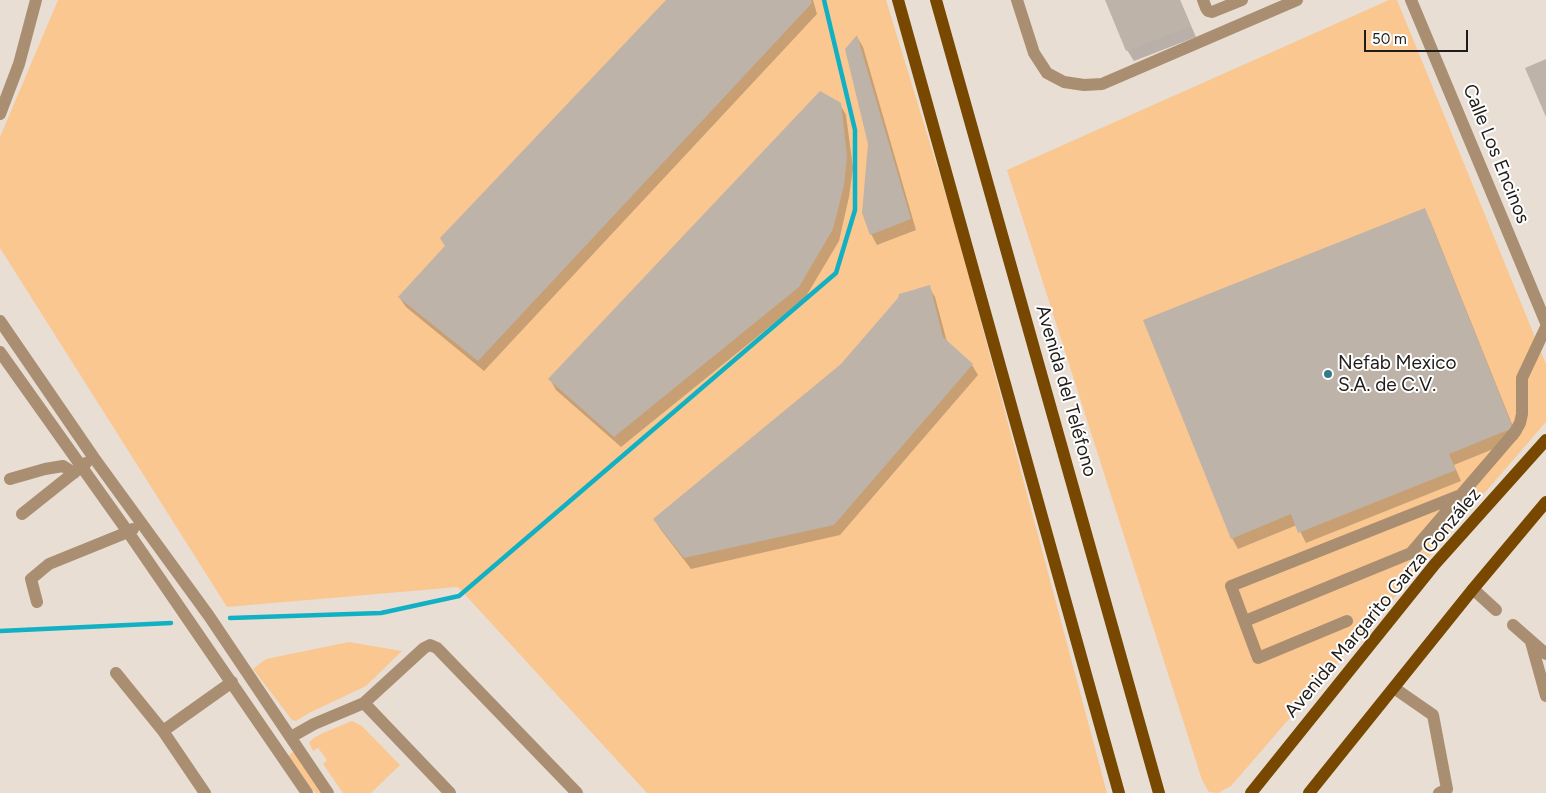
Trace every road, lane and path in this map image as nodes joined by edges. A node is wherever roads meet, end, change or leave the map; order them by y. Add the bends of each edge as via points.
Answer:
1 (36, 0) edge
2 (898, 0) edge
3 (936, 0) edge
4 (1017, 0) edge
5 (1203, 0) edge
6 (1242, 0) edge
7 (1297, 0) edge
8 (1411, 0) edge
9 (0, 114) edge
10 (1541, 297) edge
11 (0, 320) edge
12 (1546, 325) edge
13 (0, 352) edge
14 (1546, 440) edge
15 (94, 458) junction
16 (77, 470) junction
17 (10, 479) dead end
18 (1460, 496) junction
19 (1546, 502) edge
20 (22, 514) dead end
21 (142, 523) junction
22 (128, 532) junction
23 (1473, 589) junction
24 (37, 602) dead end
25 (1496, 610) dead end
26 (1347, 621) dead end
27 (1244, 622) junction
28 (1513, 625) dead end
29 (1531, 642) junction
30 (231, 648) junction
31 (1546, 654) edge
32 (216, 659) junction
33 (116, 673) dead end
34 (232, 682) junction
35 (1394, 688) junction
36 (1546, 696) edge
37 (364, 703) junction
38 (163, 731) junction
39 (293, 740) junction
40 (279, 754) junction
41 (205, 793) edge
42 (307, 793) edge
43 (328, 793) edge
44 (450, 793) edge
45 (577, 793) edge
46 (1119, 793) edge
47 (1159, 793) edge
48 (1251, 793) edge
49 (1309, 793) edge
50 (1439, 793) edge

1 - 9 street via 19,64
2 - 46 main road
3 - 47 main road, Avenida del Teléfono
4 - 7 street via 1034,53 1047,73 1064,82 1084,85 1102,84
5 - 6 street via 1208,11 1212,12
8 - 10 street, Calle Los Encinos
10 - 12 street, Calle Los Encinos
11 - 15 street
12 - 18 street via 1522,378 1520,423
13 - 16 street
14 - 48 main road, Avenida Margarito Garza González via 1435,564
15 - 16 street
15 - 21 street
16 - 17 street via 63,466
16 - 20 street
16 - 22 street
18 - 27 street via 1410,553
18 - 27 street via 1231,586
19 - 23 main road
21 - 22 street
21 - 30 street
22 - 24 street via 49,564 31,579
22 - 32 street
23 - 25 street
23 - 35 main road
26 - 27 street via 1258,658
28 - 29 street
29 - 31 street
29 - 36 street
30 - 32 street
30 - 39 street
32 - 34 street
33 - 38 street
34 - 38 street
34 - 40 street
35 - 49 main road
35 - 50 street via 1432,715 1448,789
37 - 39 street via 314,724
37 - 44 street
37 - 45 street via 430,645 437,648
38 - 41 street
39 - 40 street
39 - 43 street
40 - 42 street

